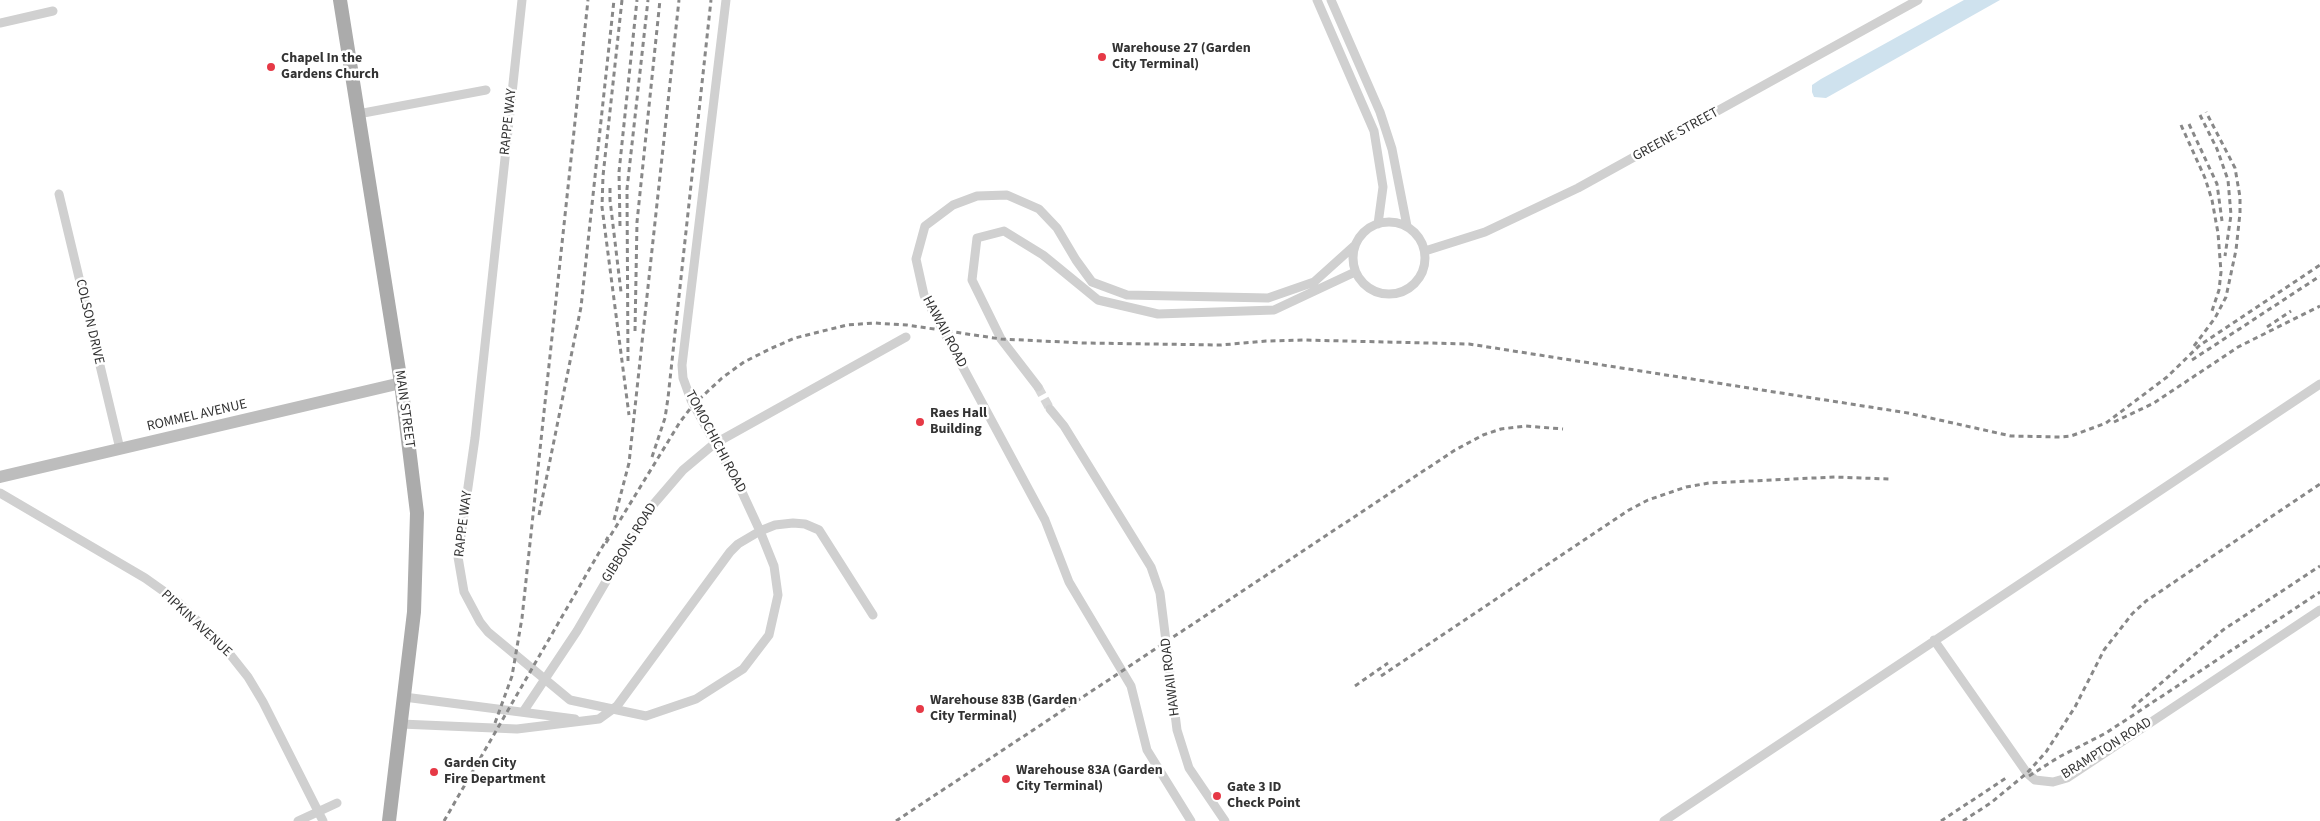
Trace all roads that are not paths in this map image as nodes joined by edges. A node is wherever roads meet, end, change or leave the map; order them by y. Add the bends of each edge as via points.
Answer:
1 (340, 0) edge
2 (522, 0) edge
3 (726, 0) edge
4 (1317, 0) edge
5 (1331, 0) edge
6 (1918, 0) edge
7 (53, 11) dead end
8 (0, 23) edge
9 (486, 90) dead end
10 (358, 114) junction
11 (58, 194) dead end
12 (1378, 224) junction
13 (1407, 226) junction
14 (1354, 246) junction
15 (1425, 251) junction
16 (1355, 272) junction
17 (906, 337) dead end
18 (401, 383) junction
19 (2320, 384) edge
20 (1038, 386) tunnel mouth
21 (1050, 409) tunnel mouth
22 (714, 444) junction
23 (120, 449) junction
24 (0, 477) edge
25 (0, 493) edge
26 (760, 531) junction
27 (2320, 610) edge
28 (873, 615) dead end
29 (1934, 640) junction
30 (404, 696) junction
31 (523, 712) junction
32 (588, 721) junction
33 (401, 724) junction
34 (337, 803) dead end
35 (318, 811) junction
36 (298, 821) edge
37 (323, 821) edge
38 (389, 821) edge
39 (1191, 821) edge
40 (1225, 821) edge
41 (1664, 821) edge

1 - 10 main road, MAIN STREET
2 - 26 street, RAPPE WAY via 476,438 458,557 464,592 488,632 574,701 646,716 696,699 727,679 742,669 769,635 778,595 774,566
3 - 22 street, TOMOCHICHI ROAD via 682,365 691,400
4 - 12 street via 1374,131 1383,187
5 - 13 street via 1380,112 1392,149
6 - 15 street, GREENE STREET via 1578,188 1485,232
7 - 8 street
9 - 10 street
10 - 18 main road, MAIN STREET
11 - 23 street, COLSON DRIVE
12 - 13 street via 1395,222
12 - 14 street via 1363,232
13 - 15 street via 1421,241
14 - 16 street via 1352,262
14 - 39 street, HAWAII ROAD via 1314,282 1268,298 1127,295 1092,282 1057,228 1039,209 1007,195 977,196 954,205 925,226 916,258 924,295 1044,520 1068,582 1131,686 1147,750
15 - 16 street via 1422,274 1415,284 1400,293 1382,294 1370,290
16 - 20 street via 1274,310 1158,314 1098,300 1042,255 1004,231 977,238 972,280 1001,339
17 - 22 street, GIBBONS ROAD
18 - 23 street, ROMMEL AVENUE
18 - 30 main road, MAIN STREET via 415,482 417,540 414,612
19 - 29 street
21 - 40 street, HAWAII ROAD via 1064,426 1152,567 1160,593 1177,730 1189,768
22 - 26 street, TOMOCHICHI ROAD
22 - 31 street, GIBBONS ROAD via 683,470 646,513 577,631
23 - 24 street, ROMMEL AVENUE
25 - 35 street, PIPKIN AVENUE via 145,578 176,600 225,648 264,702
26 - 28 street via 793,523 819,530
26 - 32 street via 730,552 617,706 599,719
27 - 29 street, BRAMPTON ROAD via 2067,778 2053,782 2043,782 2030,776
29 - 41 street
30 - 31 street
30 - 33 main road, MAIN STREET
31 - 32 street
32 - 33 street via 518,729
33 - 38 main road, MAIN STREET
34 - 35 street
35 - 36 street
35 - 37 street, PIPKIN AVENUE

